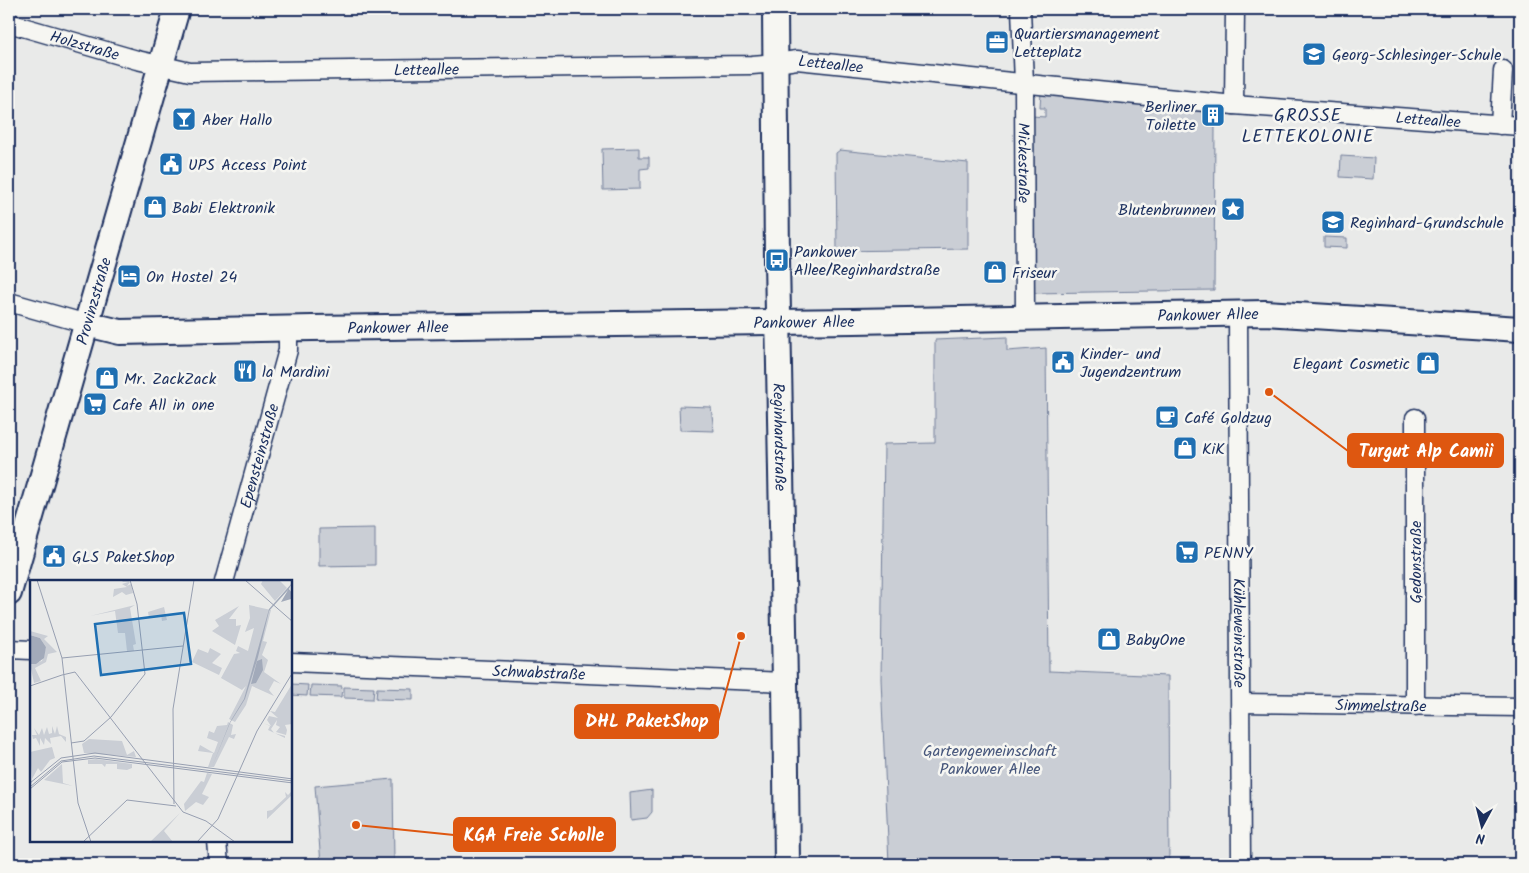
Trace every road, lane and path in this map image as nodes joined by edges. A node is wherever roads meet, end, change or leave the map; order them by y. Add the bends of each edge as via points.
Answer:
1 (177, 9) edge
2 (775, 9) edge
3 (1021, 9) edge
4 (1235, 9) edge
5 (9, 23) edge
6 (776, 63) junction
7 (161, 66) junction
8 (1503, 70) dead end
9 (1024, 83) junction
10 (1234, 104) junction
11 (1500, 124) junction
12 (1520, 126) edge
13 (9, 302) edge
14 (1238, 313) junction
15 (1025, 318) junction
16 (779, 322) junction
17 (86, 324) junction
18 (288, 329) junction
19 (1520, 329) edge
20 (1415, 418) dead end
21 (225, 580) edge
22 (9, 593) edge
23 (9, 649) edge
24 (30, 650) edge
25 (292, 662) edge
26 (785, 682) junction
27 (1241, 703) junction
28 (1415, 706) junction
29 (1520, 707) edge
30 (217, 843) edge
31 (219, 864) edge
32 (787, 864) edge
33 (1241, 864) edge

1 - 7 street, Provinzstraße
2 - 6 street, Reginhardstraße
3 - 9 street, Mickestraße
4 - 10 street
5 - 7 street, Holzstraße
6 - 7 street, Letteallee via 190,72
6 - 9 street, Letteallee via 797,60
6 - 16 street, Reginhardstraße
7 - 17 street, Provinzstraße
8 - 11 street
9 - 10 street, Letteallee
9 - 15 street, Mickestraße
10 - 11 street, Letteallee
11 - 12 street, Letteallee
13 - 17 street
14 - 15 street, Pankower Allee
14 - 19 street, Pankower Allee
14 - 27 street, Kühleweinstraße
15 - 16 street, Pankower Allee
16 - 18 street, Pankower Allee
16 - 26 street, Reginhardstraße
17 - 18 street, Pankower Allee via 120,332
17 - 22 street, Provinzstraße
18 - 21 street, Epensteinstraße via 288,350
20 - 28 street, Gedonstraße
23 - 24 street
25 - 26 street, Schwabstraße
26 - 32 street, Reginhardstraße
27 - 28 street, Simmelstraße
27 - 33 street, Kühleweinstraße
28 - 29 street, Simmelstraße
30 - 31 street

